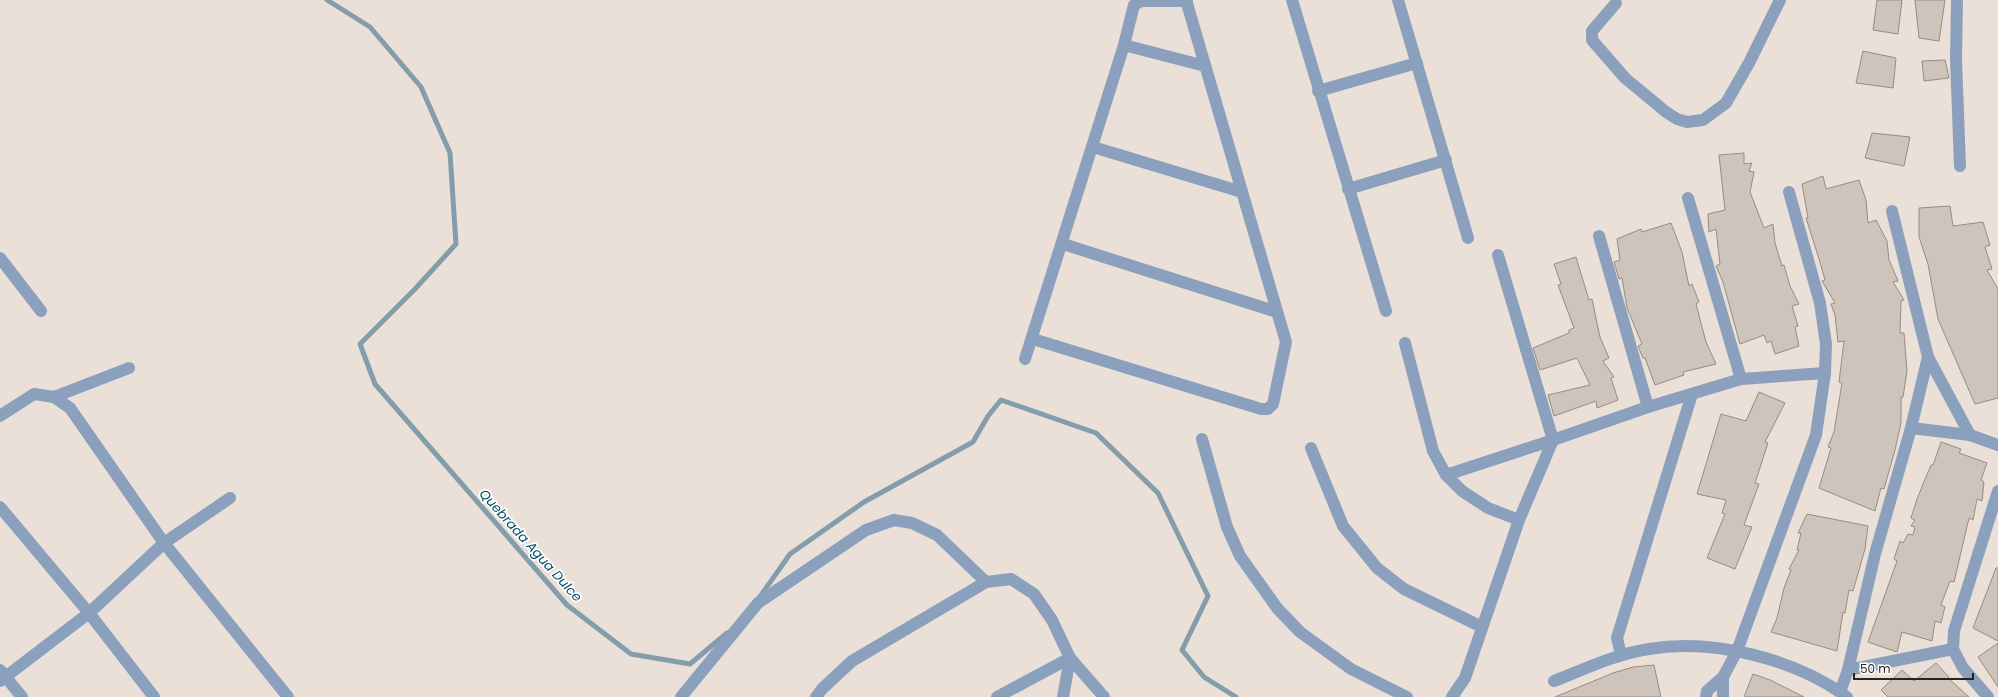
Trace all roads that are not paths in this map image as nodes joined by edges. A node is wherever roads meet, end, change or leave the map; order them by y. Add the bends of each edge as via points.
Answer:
1 (1186, 0) edge
2 (1292, 0) edge
3 (1398, 0) edge
4 (1780, 0) edge
5 (1957, 0) edge
6 (1616, 3) dead end
7 (1124, 45) junction
8 (1417, 63) junction
9 (1205, 66) junction
10 (1318, 91) junction
11 (1093, 147) junction
12 (1446, 160) junction
13 (1960, 166) dead end
14 (1348, 189) junction
15 (1242, 192) junction
16 (1789, 192) dead end
17 (1688, 198) dead end
18 (1892, 210) dead end
19 (1600, 236) dead end
20 (1468, 238) dead end
21 (1063, 244) junction
22 (1498, 255) dead end
23 (0, 258) edge
24 (41, 310) dead end
25 (1386, 311) dead end
26 (1277, 312) junction
27 (1033, 339) junction
28 (1405, 343) dead end
29 (1928, 357) junction
30 (1026, 359) dead end
31 (129, 368) dead end
32 (1825, 373) junction
33 (1741, 379) junction
34 (1692, 394) junction
35 (54, 397) junction
36 (1648, 407) junction
37 (0, 416) edge
38 (1911, 428) junction
39 (1970, 435) junction
40 (1202, 439) dead end
41 (1553, 440) junction
42 (1998, 445) edge
43 (1311, 448) dead end
44 (1446, 474) junction
45 (1998, 491) edge
46 (230, 498) dead end
47 (0, 507) edge
48 (1519, 520) junction
49 (164, 543) junction
50 (986, 582) junction
51 (89, 613) junction
52 (1482, 627) junction
53 (1953, 649) junction
54 (1737, 651) junction
55 (1621, 655) junction
56 (1070, 658) junction
57 (1848, 670) junction
58 (2, 676) edge
59 (1724, 677) junction
60 (1554, 681) dead end
61 (1843, 695) edge
62 (22, 697) edge
63 (154, 697) edge
64 (288, 697) edge
65 (681, 697) edge
66 (816, 697) edge
67 (997, 697) edge
68 (1063, 697) edge
69 (1104, 697) edge
70 (1407, 697) edge
71 (1452, 697) edge
72 (1706, 697) edge
73 (1723, 697) edge
74 (1988, 697) edge

1 - 7 street via 1137,2 1134,5
1 - 9 street
2 - 10 street
3 - 8 street
4 - 6 street via 1726,103 1703,120 1687,122 1666,112 1631,83 1592,40 1592,31
5 - 13 street via 1956,59
7 - 9 street
7 - 11 street
8 - 10 street
8 - 12 street
9 - 15 street
10 - 14 street
11 - 15 street
11 - 21 street
12 - 14 street
12 - 20 street
14 - 25 street
15 - 26 street
16 - 32 street via 1820,303 1826,344
17 - 33 street
18 - 29 street
19 - 36 street
21 - 26 street
21 - 27 street
22 - 41 street
23 - 24 street
26 - 27 street via 1286,342 1273,404 1268,409 1260,409
27 - 30 street
28 - 44 street via 1433,451
29 - 38 street
29 - 39 street
31 - 35 street
32 - 33 street
32 - 54 street via 1816,435
33 - 34 street
34 - 36 street
34 - 55 street via 1617,638
35 - 37 street via 34,394
35 - 49 street via 70,408
36 - 41 street
38 - 39 street
38 - 57 street via 1875,554
39 - 42 street
40 - 70 street via 1227,527 1240,556 1277,608 1300,632 1351,669
41 - 44 street
41 - 48 street
43 - 52 street via 1343,526 1377,568 1404,589
44 - 48 street via 1462,491 1488,508
45 - 53 street via 1954,632
46 - 49 street
47 - 51 street
48 - 52 street
49 - 51 street
49 - 64 street
50 - 56 street via 1011,579 1034,594 1052,620
50 - 65 street via 937,535 912,523 894,520 866,530 758,603
50 - 66 street via 852,661
51 - 58 street
51 - 63 street
52 - 71 street via 1465,678
53 - 57 street
53 - 74 street via 1963,668
54 - 55 street via 1696,646 1650,649
54 - 59 street
54 - 61 street via 1792,667
55 - 60 street
56 - 67 street
56 - 68 street
56 - 69 street
57 - 61 street
58 - 62 street
59 - 72 street via 1708,691
59 - 73 street

